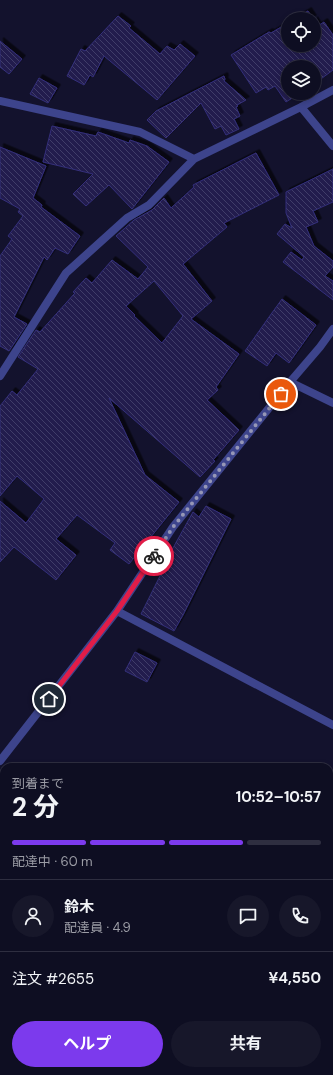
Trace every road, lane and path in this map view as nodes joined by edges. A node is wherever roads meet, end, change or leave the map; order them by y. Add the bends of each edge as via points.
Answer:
1 (333, 90) edge
2 (0, 101) edge
3 (301, 107) junction
4 (333, 146) edge
5 (194, 159) junction
6 (333, 329) edge
7 (0, 376) edge
8 (290, 382) junction
9 (333, 403) edge
10 (117, 611) junction
11 (333, 725) edge
12 (0, 761) edge

1 - 3 street
2 - 5 street via 140,132
3 - 4 street
3 - 5 street
5 - 7 street via 148,205 127,218 66,273
6 - 8 street
8 - 9 street
8 - 10 street via 173,527
10 - 11 street
10 - 12 street

